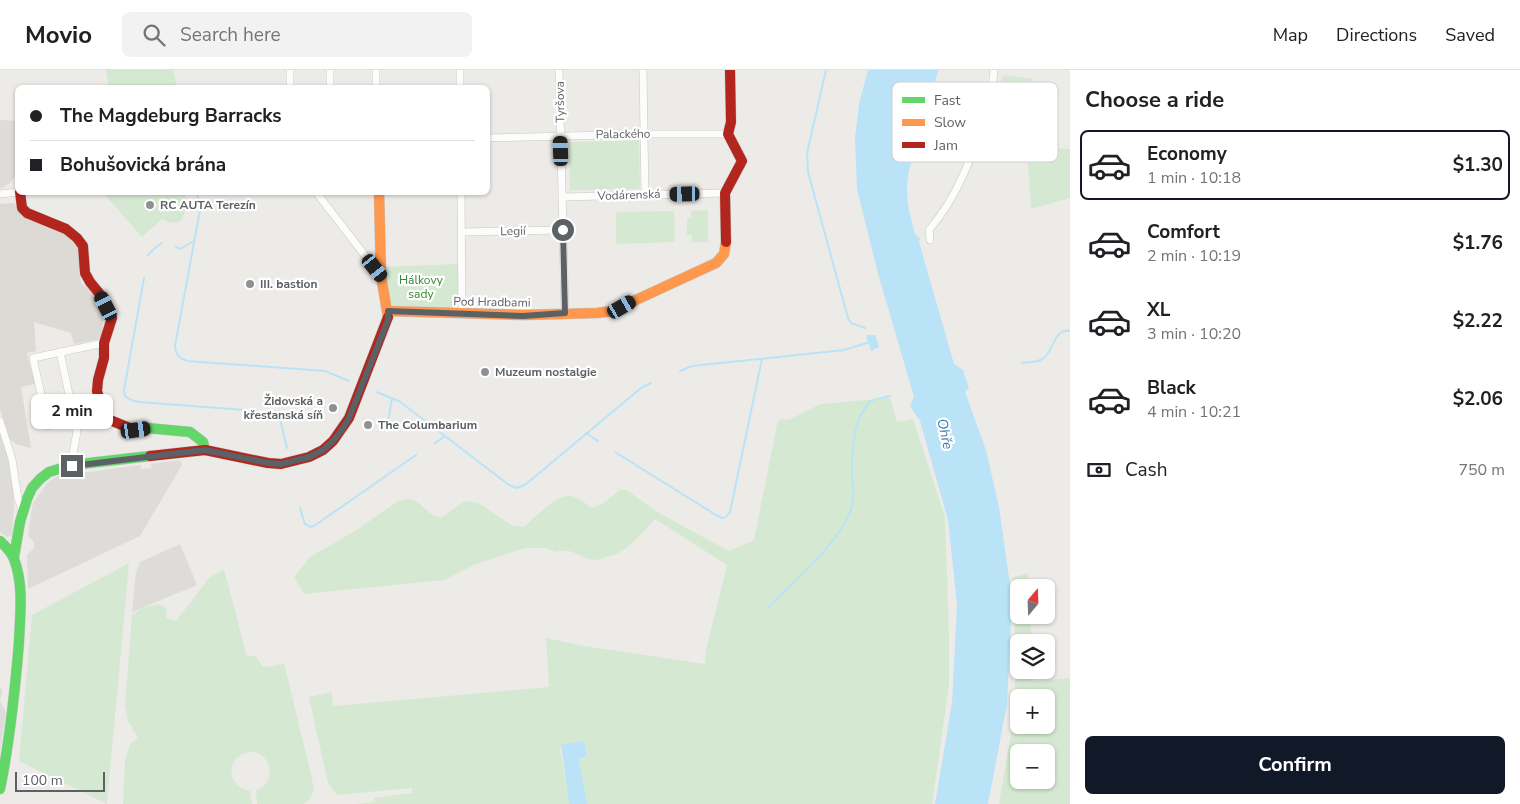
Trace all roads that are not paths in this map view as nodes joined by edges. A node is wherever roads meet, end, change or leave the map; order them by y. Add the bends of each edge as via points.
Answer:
1 (290, 70) edge
2 (330, 70) edge
3 (376, 70) edge
4 (460, 70) edge
5 (559, 70) edge
6 (643, 70) edge
7 (730, 70) edge
8 (290, 85) edge
9 (330, 85) edge
10 (376, 85) edge
11 (460, 85) edge
12 (644, 134) junction
13 (728, 134) junction
14 (560, 136) junction
15 (490, 138) edge
16 (968, 162) edge
17 (15, 192) edge
18 (725, 193) junction
19 (0, 194) edge
20 (645, 194) junction
21 (20, 195) edge
22 (318, 195) edge
23 (379, 195) edge
24 (461, 195) edge
25 (562, 197) junction
26 (563, 230) junction
27 (462, 232) junction
28 (930, 240) dead end
29 (381, 276) junction
30 (388, 311) junction
31 (565, 313) junction
32 (462, 314) junction
33 (104, 343) junction
34 (60, 352) junction
35 (75, 420) junction
36 (0, 421) edge
37 (205, 450) junction
38 (72, 466) junction
39 (22, 508) junction
40 (0, 541) edge
41 (14, 557) junction
42 (0, 789) edge

1 - 8 street
2 - 9 street
3 - 10 street
4 - 11 street
5 - 14 street, Tyršova
6 - 12 street
7 - 13 street via 731,122
12 - 13 street, Palackého
12 - 14 street, Palackého
12 - 20 street
13 - 18 street via 742,161
14 - 15 street, Palackého
14 - 25 street, Tyršova
16 - 28 street via 954,196 929,230
17 - 19 street
18 - 20 street, Vodárenská
18 - 31 street, Pod Hradbami via 726,248 716,263 612,311
20 - 25 street, Vodárenská
21 - 33 street via 22,208 28,213 66,229 83,246 85,273 112,318
22 - 29 street
23 - 29 street
24 - 27 street
25 - 26 street, Tyršova
26 - 27 street, Legií
26 - 31 street, Tyršova
27 - 32 street
29 - 30 street
30 - 32 street, Pod Hradbami
30 - 37 street via 388,320 353,411 341,431 323,450 281,464
31 - 32 street, Pod Hradbami via 523,316
33 - 34 street
33 - 37 street via 98,391 105,418 131,429 190,432 203,442
34 - 35 street
34 - 35 street via 33,358 48,426
35 - 38 street via 77,432
36 - 39 street
37 - 38 street
38 - 39 street via 51,471 39,480
39 - 41 street
40 - 41 street
41 - 42 street via 21,600 18,652 14,706

